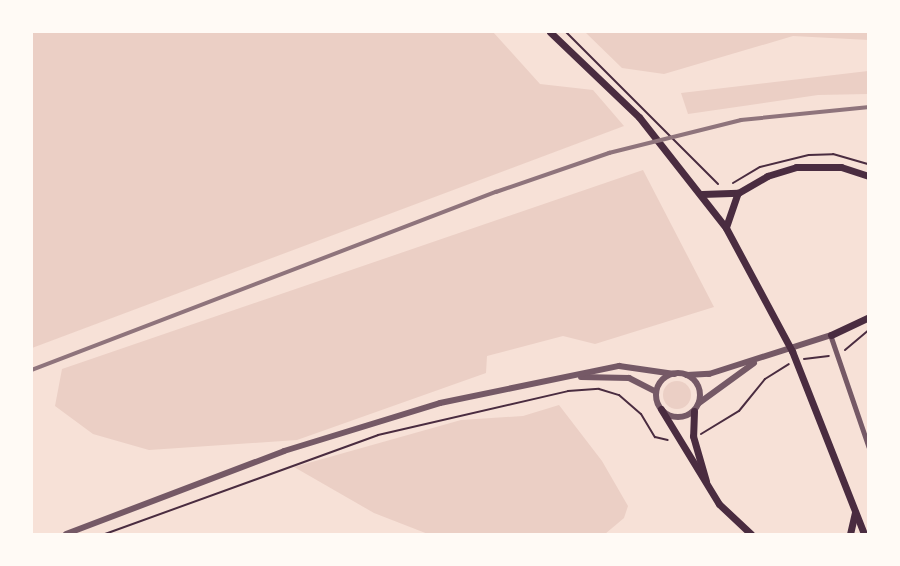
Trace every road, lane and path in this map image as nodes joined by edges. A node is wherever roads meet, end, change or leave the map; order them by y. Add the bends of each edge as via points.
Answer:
1 (550, 32) edge
2 (566, 32) edge
3 (585, 51) dead end
4 (869, 176) edge
5 (738, 193) junction
6 (702, 194) junction
7 (726, 228) junction
8 (869, 317) edge
9 (869, 330) edge
10 (831, 335) junction
11 (838, 353) junction
12 (766, 357) junction
13 (674, 373) junction
14 (687, 375) junction
15 (568, 377) junction
16 (656, 392) junction
17 (698, 402) junction
18 (661, 410) junction
19 (694, 411) junction
20 (693, 436) junction
21 (675, 439) junction
22 (869, 447) edge
23 (708, 489) junction
24 (856, 509) junction
25 (66, 534) edge
26 (104, 534) edge
27 (751, 534) edge
28 (850, 534) edge
29 (864, 534) edge

1 - 6 main road via 639,117
2 - 3 path
4 - 5 main road via 841,167 796,167 767,176
5 - 6 main road
5 - 7 main road
6 - 7 main road
7 - 24 main road via 753,272 816,405
8 - 10 main road
9 - 11 path via 852,347
10 - 11 street
10 - 12 street
11 - 20 path via 782,367 738,411
11 - 22 street
12 - 14 street via 709,374
12 - 17 street
13 - 14 street
13 - 15 street via 620,366
13 - 16 street via 662,380
14 - 17 street via 698,387
15 - 16 street via 629,378
15 - 25 street via 385,418
16 - 18 street
17 - 19 street
18 - 19 street via 673,417
18 - 21 main road
19 - 20 main road
20 - 23 main road
21 - 23 main road
21 - 26 path via 656,437 641,414 619,395 599,389 559,393 378,435
23 - 27 main road
24 - 28 main road
24 - 29 main road

